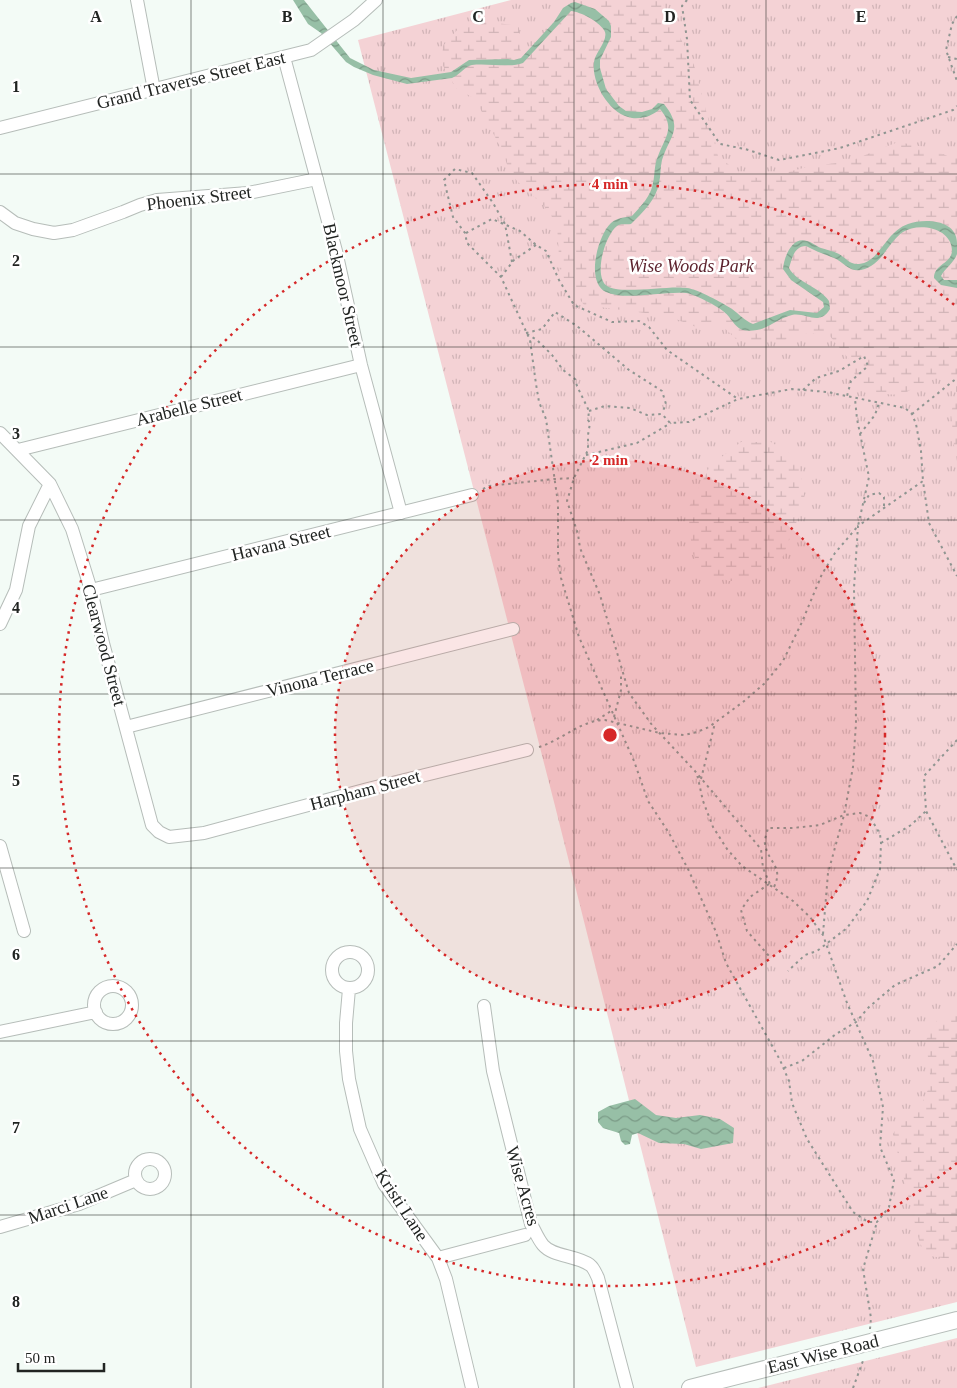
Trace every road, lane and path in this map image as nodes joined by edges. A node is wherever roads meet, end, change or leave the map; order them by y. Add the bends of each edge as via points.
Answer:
1 (137, 0) edge
2 (688, 0) edge
3 (371, 2) edge
4 (957, 16) edge
5 (284, 57) junction
6 (948, 57) junction
7 (957, 59) edge
8 (957, 81) edge
9 (154, 90) junction
10 (957, 106) edge
11 (2, 129) edge
12 (317, 180) junction
13 (0, 212) edge
14 (505, 224) junction
15 (465, 234) junction
16 (536, 246) junction
17 (512, 262) junction
18 (501, 277) junction
19 (526, 333) junction
20 (361, 364) junction
21 (957, 378) edge
22 (802, 390) junction
23 (847, 397) junction
24 (738, 399) junction
25 (855, 399) junction
26 (880, 403) junction
27 (589, 411) junction
28 (662, 414) junction
29 (912, 414) junction
30 (672, 423) junction
31 (0, 433) edge
32 (860, 434) junction
33 (18, 450) junction
34 (586, 455) junction
35 (574, 478) junction
36 (554, 479) junction
37 (923, 481) junction
38 (50, 484) junction
39 (472, 495) joint
40 (862, 508) junction
41 (884, 508) junction
42 (400, 513) junction
43 (858, 526) junction
44 (957, 576) edge
45 (91, 590) junction
46 (0, 624) edge
47 (513, 629) dead end
48 (621, 669) junction
49 (612, 711) junction
50 (614, 717) junction
51 (596, 720) junction
52 (617, 723) junction
53 (715, 723) junction
54 (126, 727) junction
55 (660, 733) junction
56 (957, 740) edge
57 (527, 750) joint
58 (697, 774) junction
59 (701, 779) junction
60 (926, 811) junction
61 (844, 815) junction
62 (204, 833) joint
63 (881, 843) junction
64 (0, 846) edge
65 (957, 870) edge
66 (772, 886) junction
67 (24, 931) dead end
68 (823, 935) junction
69 (826, 943) junction
70 (957, 944) edge
71 (769, 956) dead end
72 (788, 971) dead end
73 (349, 989) dead end
74 (484, 1006) dead end
75 (96, 1012) dead end
76 (856, 1022) junction
77 (0, 1032) edge
78 (784, 1068) junction
79 (136, 1180) dead end
80 (877, 1222) junction
81 (0, 1227) edge
82 (525, 1235) dead end
83 (438, 1258) junction
84 (957, 1320) edge
85 (869, 1342) junction
86 (472, 1388) edge
87 (627, 1388) edge
88 (690, 1388) edge
89 (852, 1388) edge

1 - 9 street
2 - 10 path via 682,6 690,100 720,144 779,160 840,148
3 - 5 street, Grand Traverse Street East via 354,20 311,50
4 - 6 path via 946,50
5 - 9 street, Grand Traverse Street East
5 - 12 street, Blackmoor Street
6 - 7 path
6 - 8 path
9 - 11 street, Grand Traverse Street East
12 - 13 street, Phoenix Street via 248,193 157,200 74,230 54,233 15,223
12 - 20 street, Blackmoor Street
14 - 15 path via 492,219
14 - 15 path via 472,174 455,169 444,180 452,217
14 - 16 path via 520,231
14 - 17 path
15 - 18 path via 467,243
16 - 17 path
16 - 24 path via 546,251 574,305 612,322 639,320 649,327 667,350
17 - 18 path
18 - 19 path
19 - 27 path via 575,379
19 - 28 path via 542,329 555,312 577,326 628,370 662,391 666,404
19 - 36 path via 546,419
20 - 33 street, Arabelle Street
20 - 42 street, Blackmoor Street
21 - 29 path
22 - 23 path
22 - 23 path via 816,378 839,371 864,356 868,366 851,381
22 - 24 path
23 - 25 path
24 - 30 path via 689,422
25 - 26 path
25 - 32 path
26 - 29 path via 905,408
26 - 32 path
27 - 28 path via 605,406 630,408 647,415
27 - 34 path
28 - 30 path
29 - 37 path via 921,450
30 - 34 path via 637,444
31 - 33 street, Clearwood Street
32 - 40 path via 869,477
33 - 38 street, Clearwood Street
34 - 35 path
35 - 36 path
35 - 48 path via 567,501 580,548 600,595
36 - 39 path via 489,486
36 - 49 path via 561,578 579,637
37 - 41 path
37 - 44 path via 929,523
38 - 45 street, Clearwood Street via 72,529
38 - 46 street via 29,526 16,590
39 - 42 street, Havana Street
40 - 41 path via 869,495 879,493 884,497
40 - 43 path
41 - 43 path
42 - 45 street, Havana Street
43 - 53 path via 834,553 822,574 783,661 765,683
43 - 61 path via 854,588 856,723 853,767
45 - 54 street, Clearwood Street
47 - 54 street, Vinona Terrace
48 - 50 path via 621,690
48 - 55 path via 629,693
49 - 50 path
49 - 51 path
50 - 52 path
51 - 52 path
51 - 57 path via 548,744
52 - 55 path
52 - 78 path via 648,801 689,870 726,963
53 - 55 path via 690,734
53 - 59 path
54 - 62 street, Clearwood Street via 152,825 169,837
55 - 58 path
56 - 60 path via 924,776
57 - 62 street, Harpham Street via 368,788
58 - 59 path
58 - 66 path via 713,827 727,849 742,866
59 - 66 path via 760,850 763,868
60 - 63 path via 911,825
60 - 65 path
61 - 63 path via 860,812 870,817 880,834
61 - 66 path via 820,825 768,828 765,844 779,877
61 - 68 path via 828,873
63 - 69 path via 880,869 867,901 847,928
64 - 67 street
66 - 68 path via 810,917
66 - 71 path via 750,896 740,910 747,931
68 - 69 path
69 - 72 path via 805,955
69 - 76 path
70 - 76 path via 938,966 894,986
73 - 83 street, Kristi Lane via 346,1051 360,1130 384,1184
74 - 87 street, Wise Acres via 493,1071 531,1224 544,1246 591,1266 598,1278
75 - 77 street
76 - 78 path via 802,1061
76 - 80 path via 873,1061 880,1089 884,1107 880,1148 894,1180 889,1207
78 - 80 path via 792,1102 807,1139 852,1212 868,1222
79 - 81 street, Marci Lane via 78,1204
80 - 85 path via 863,1269 871,1318
82 - 83 street
83 - 86 street, Kristi Lane
84 - 85 street, East Wise Road
85 - 88 street, East Wise Road
85 - 89 path

